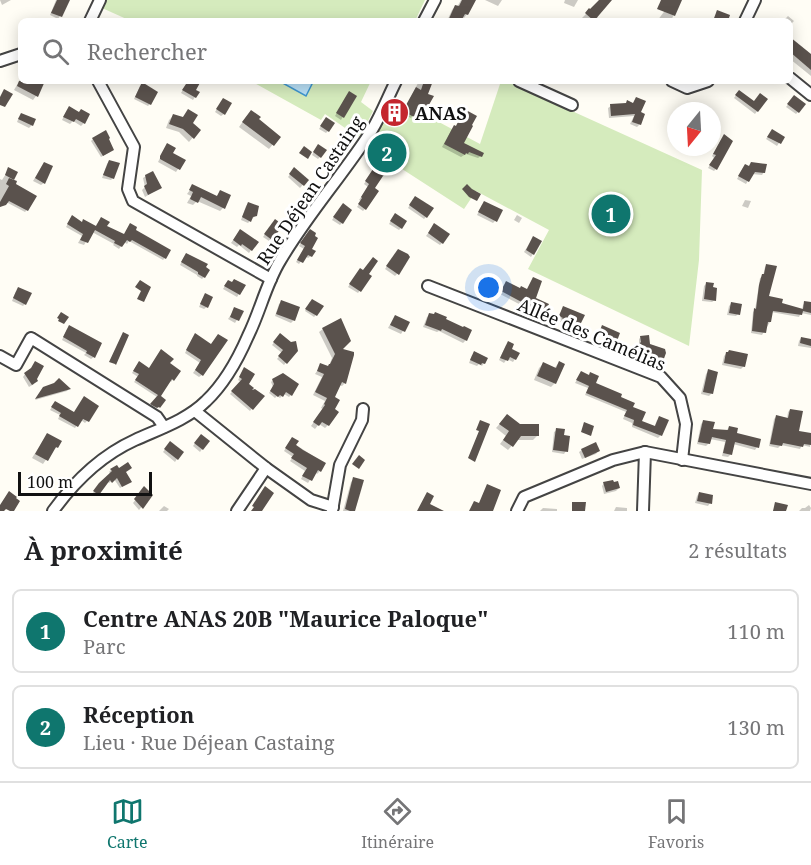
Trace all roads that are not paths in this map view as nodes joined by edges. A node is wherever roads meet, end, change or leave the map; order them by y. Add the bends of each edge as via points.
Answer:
1 (100, 0) edge
2 (435, 0) edge
3 (755, 0) edge
4 (91, 18) edge
5 (426, 18) edge
6 (746, 18) edge
7 (18, 55) edge
8 (0, 61) edge
9 (793, 80) edge
10 (100, 84) edge
11 (395, 84) edge
12 (526, 84) edge
13 (678, 84) edge
14 (699, 84) edge
15 (811, 95) edge
16 (572, 105) dead end
17 (271, 279) junction
18 (429, 286) dead end
19 (0, 356) edge
20 (363, 409) dead end
21 (195, 411) junction
22 (164, 427) junction
23 (645, 452) junction
24 (682, 460) junction
25 (266, 468) junction
26 (811, 484) edge
27 (333, 509) edge
28 (53, 511) edge
29 (237, 511) edge
30 (517, 511) edge
31 (644, 511) edge

1 - 4 street
2 - 5 street
3 - 6 street
7 - 8 street
9 - 15 street
10 - 17 street via 134,147 128,189 133,201
11 - 17 street, Rue Déjean Castaing via 373,128 297,234
12 - 16 street
13 - 14 street via 687,88
17 - 21 street, Rue Déjean Castaing via 226,377
18 - 24 street, Allée des Camélias via 661,377 680,398 686,424
19 - 22 street via 16,365 31,338 157,417
20 - 27 street via 362,420 340,465
21 - 22 street, Rue Déjean Castaing
21 - 25 street
22 - 28 street, Rue Déjean Castaing via 132,441 98,463
23 - 24 street
23 - 30 street via 613,460 524,496
23 - 31 street
24 - 26 street
25 - 27 street via 311,500
25 - 29 street

